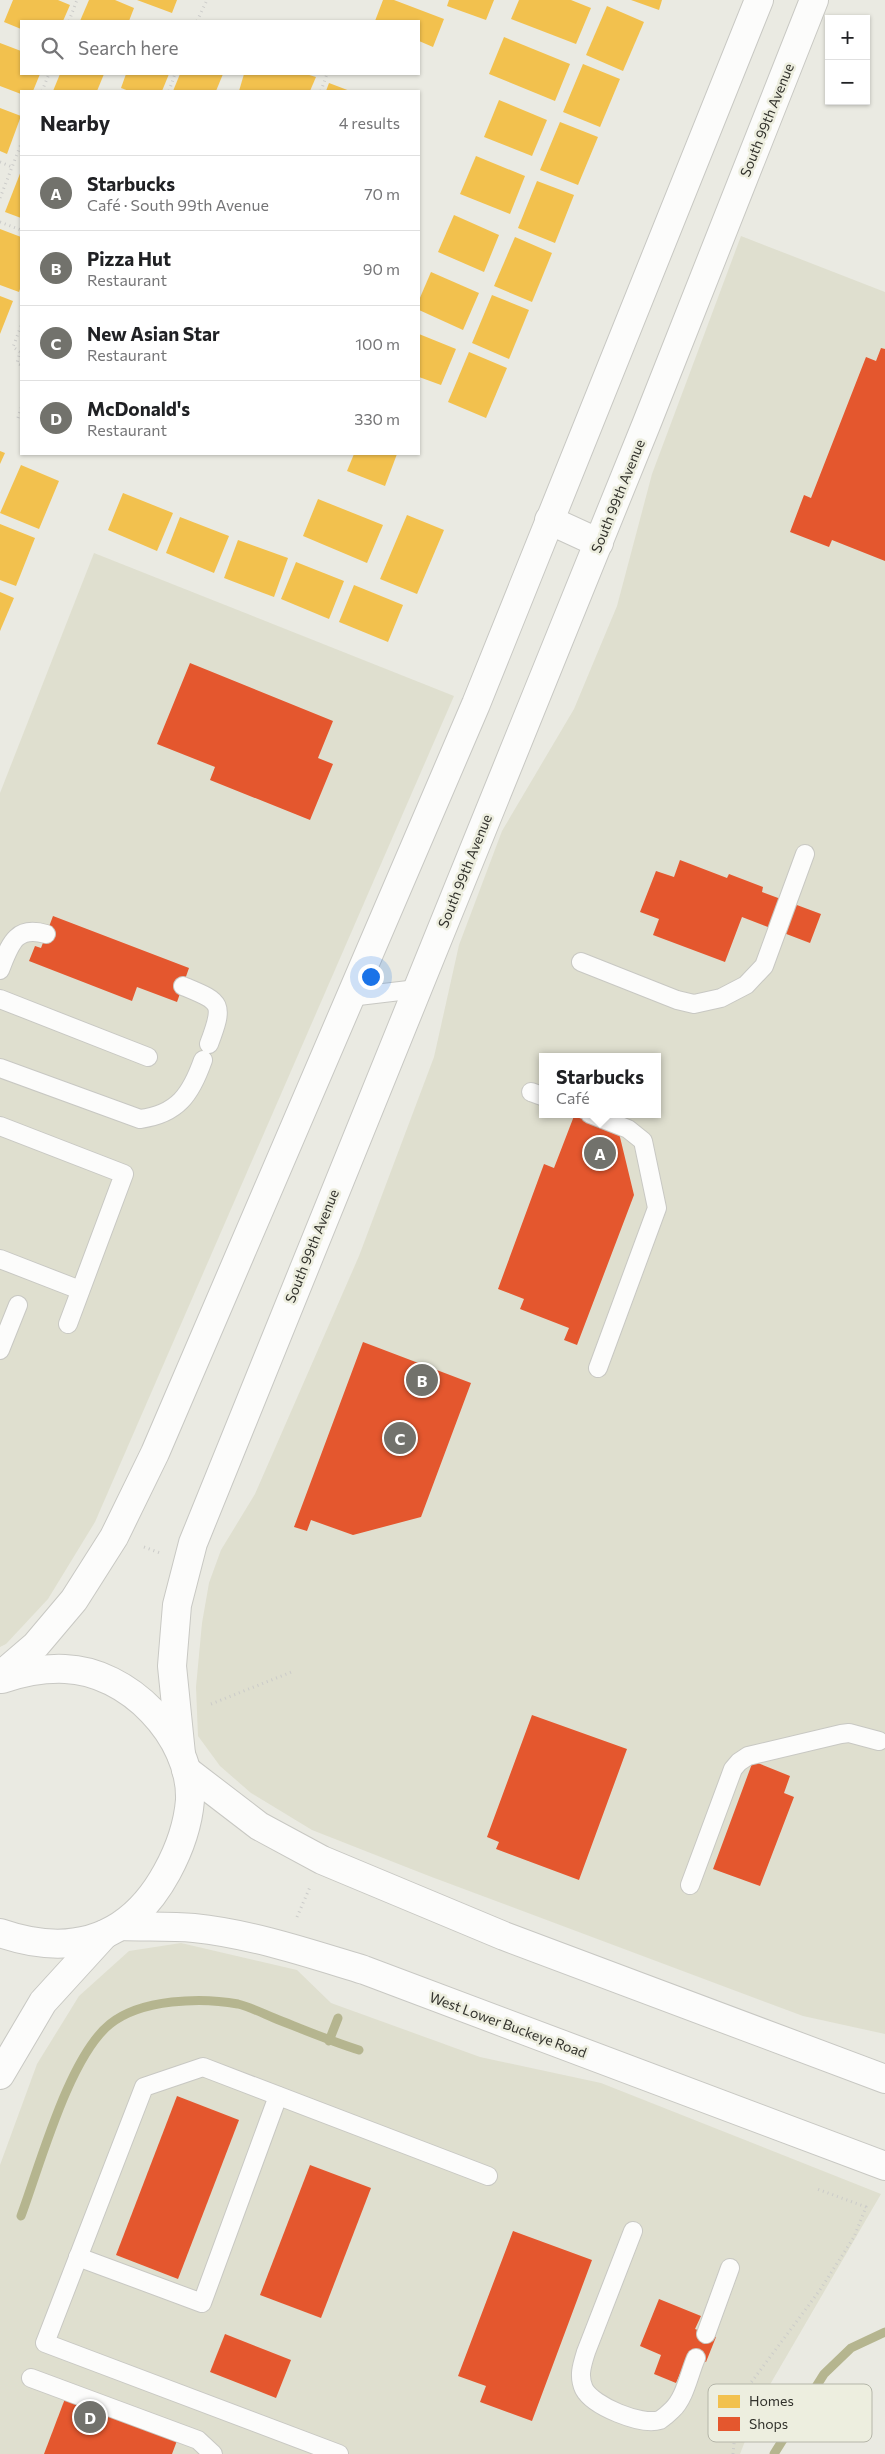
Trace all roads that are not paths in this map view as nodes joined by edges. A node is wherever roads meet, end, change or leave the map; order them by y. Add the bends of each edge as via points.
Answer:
1 (759, 0) edge
2 (814, 0) edge
3 (550, 520) junction
4 (599, 543) junction
5 (805, 854) dead end
6 (46, 934) dead end
7 (581, 962) dead end
8 (0, 970) edge
9 (183, 986) dead end
10 (417, 989) junction
11 (350, 997) junction
12 (0, 999) edge
13 (148, 1057) dead end
14 (0, 1068) edge
15 (600, 1118) edge
16 (0, 1126) edge
17 (0, 1259) edge
18 (80, 1290) junction
19 (18, 1305) dead end
20 (68, 1324) dead end
21 (0, 1350) edge
22 (598, 1368) dead end
23 (0, 1678) edge
24 (879, 1741) dead end
25 (184, 1762) junction
26 (690, 1885) dead end
27 (113, 1930) junction
28 (0, 1934) edge
29 (0, 2075) edge
30 (885, 2079) edge
31 (278, 2096) junction
32 (885, 2166) edge
33 (488, 2176) dead end
34 (633, 2231) dead end
35 (78, 2257) junction
36 (730, 2268) dead end
37 (706, 2334) dead end
38 (696, 2358) dead end
39 (31, 2378) dead end
40 (198, 2447) edge
41 (213, 2454) edge
42 (339, 2454) edge

1 - 3 main road
2 - 4 main road, South 99th Avenue
3 - 4 main road
3 - 11 main road via 476,704
4 - 10 main road, South 99th Avenue
5 - 7 lane via 764,966 746,984 721,998 694,1004 677,1000
6 - 8 lane via 32,930 19,934
9 - 14 lane via 212,998 218,1004 219,1012 194,1086 171,1110 140,1118
10 - 11 lane
10 - 25 main road, South 99th Avenue via 187,1563 177,1604 172,1666
11 - 23 main road via 155,1453 114,1537 74,1600 36,1645
12 - 13 lane
15 - 22 lane via 628,1129 643,1141 657,1208
16 - 18 lane via 124,1174
17 - 18 lane
18 - 20 lane
19 - 21 lane
23 - 25 main road via 30,1670 67,1669 103,1678 136,1696 156,1715
24 - 26 lane via 841,1734 748,1756 739,1762 733,1769
25 - 27 main road, South 99th Avenue via 190,1799 177,1854 145,1906
25 - 30 main road via 259,1826 322,1860 504,1936
27 - 28 main road via 79,1942 53,1944
27 - 29 main road via 43,2002
27 - 32 main road, West Lower Buckeye Road via 193,1928 240,1935 364,1970
31 - 33 lane
31 - 35 lane via 203,2068 144,2087
31 - 35 lane via 202,2302
34 - 38 lane via 586,2352 580,2372 583,2388 590,2399 613,2411 639,2420 660,2420 673,2410 680,2399
35 - 42 lane via 45,2343
36 - 37 lane
39 - 40 lane
40 - 41 lane

